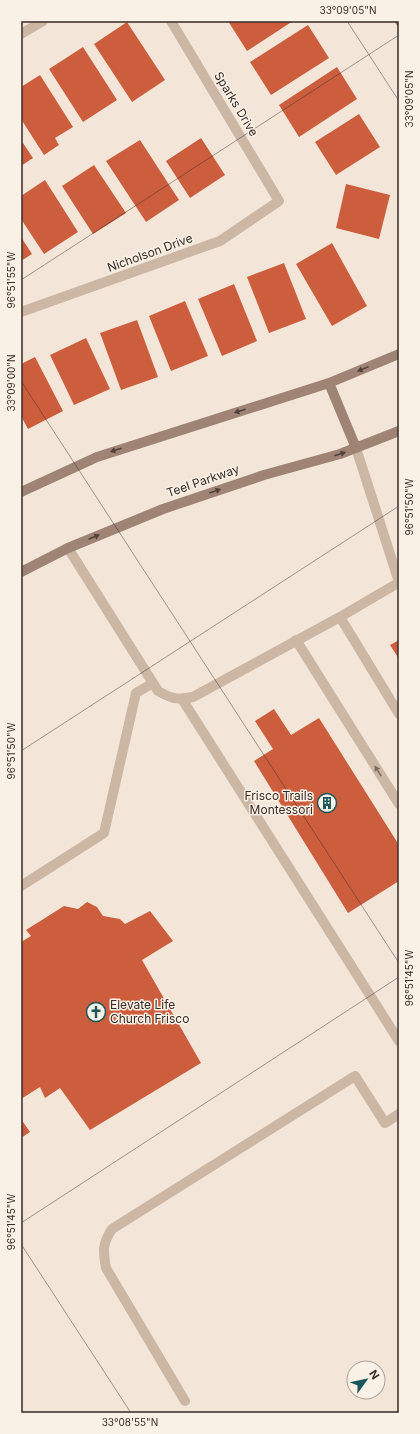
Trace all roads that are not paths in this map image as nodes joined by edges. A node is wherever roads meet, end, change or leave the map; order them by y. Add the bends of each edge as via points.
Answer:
1 (43, 21) edge
2 (171, 21) edge
3 (21, 34) edge
4 (280, 201) joint
5 (21, 312) edge
6 (399, 354) edge
7 (330, 382) junction
8 (399, 431) edge
9 (356, 448) junction
10 (21, 492) edge
11 (68, 548) junction
12 (21, 572) edge
13 (399, 582) edge
14 (340, 617) junction
15 (296, 640) junction
16 (153, 683) junction
17 (182, 699) junction
18 (399, 714) edge
19 (399, 804) edge
20 (22, 884) edge
21 (399, 1041) edge
22 (399, 1114) edge
23 (185, 1401) dead end

1 - 3 street
2 - 4 street, Sparks Drive
4 - 5 street, Nicholson Drive via 220,241
6 -> 7 main road
7 - 9 main road
7 -> 10 main road via 97,457
8 - 9 main road, Teel Parkway
11 -> 9 main road, Teel Parkway via 162,509
9 - 13 street
11 - 12 main road, Teel Parkway
11 - 16 street
13 - 14 street
14 - 15 street
14 - 18 street
15 - 17 street via 193,697
19 -> 15 street
16 - 17 street via 158,691 170,698
16 - 20 street via 136,693 104,833
17 - 21 street
22 - 23 street via 385,1123 355,1076 112,1229 105,1240 103,1253 106,1268

